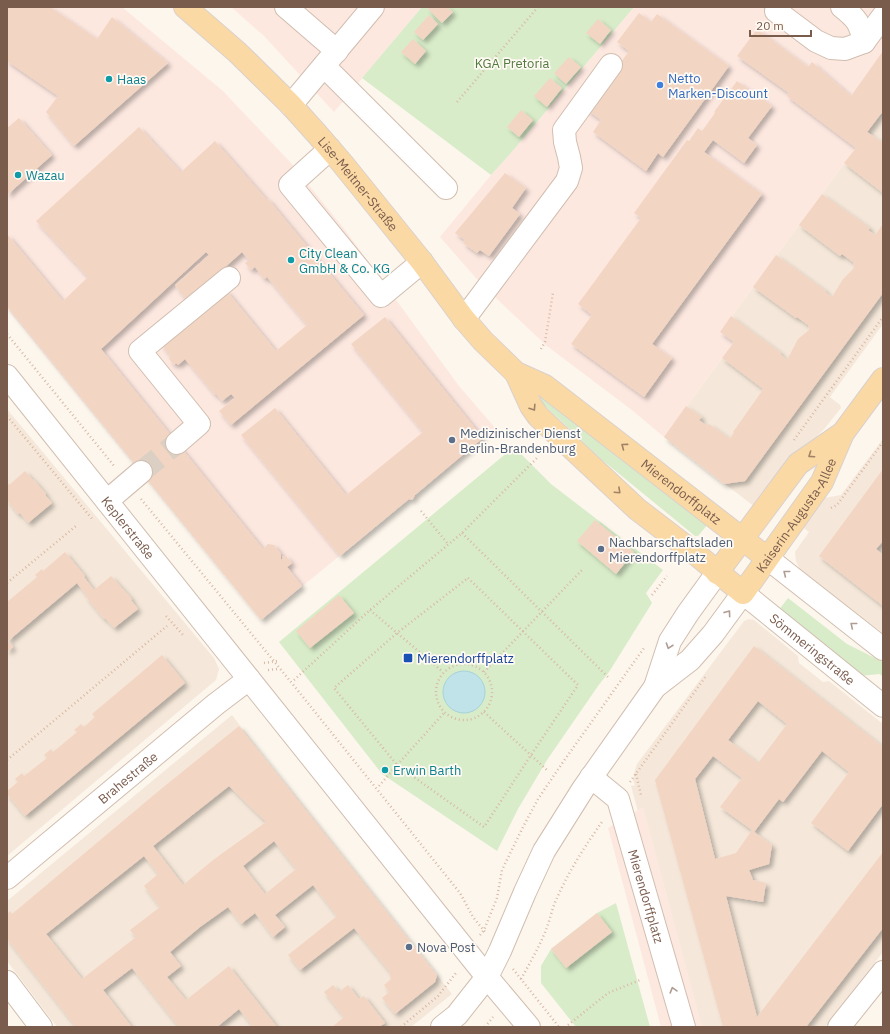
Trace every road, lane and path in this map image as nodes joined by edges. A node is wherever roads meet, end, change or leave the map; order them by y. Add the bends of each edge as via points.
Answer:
1 (185, 7) edge
2 (286, 7) edge
3 (373, 7) edge
4 (538, 7) edge
5 (780, 7) edge
6 (842, 7) edge
7 (883, 16) edge
8 (864, 42) junction
9 (331, 58) junction
10 (611, 65) dead end
11 (457, 102) dead end
12 (291, 105) junction
13 (330, 149) junction
14 (446, 188) dead end
15 (422, 262) junction
16 (229, 278) dead end
17 (553, 292) dead end
18 (883, 317) edge
19 (464, 319) junction
20 (541, 349) dead end
21 (516, 373) junction
22 (7, 376) edge
23 (883, 379) edge
24 (576, 410) joint
25 (843, 433) junction
26 (792, 442) dead end
27 (883, 442) edge
28 (177, 443) tunnel mouth
29 (538, 457) dead end
30 (141, 472) tunnel mouth
31 (107, 501) junction
32 (421, 511) dead end
33 (824, 511) dead end
34 (76, 526) dead end
35 (462, 533) junction
36 (742, 538) junction
37 (448, 544) junction
38 (767, 558) junction
39 (583, 569) dead end
40 (717, 573) junction
41 (667, 576) dead end
42 (7, 583) edge
43 (742, 593) junction
44 (652, 595) dead end
45 (370, 610) junction
46 (542, 612) junction
47 (166, 616) dead end
48 (167, 626) dead end
49 (523, 631) junction
50 (397, 633) junction
51 (184, 636) dead end
52 (259, 644) dead end
53 (646, 645) dead end
54 (883, 650) edge
55 (443, 672) junction
56 (484, 672) junction
57 (707, 675) dead end
58 (249, 679) junction
59 (610, 679) dead end
60 (294, 680) dead end
61 (656, 687) junction
62 (883, 706) edge
63 (484, 712) junction
64 (444, 713) junction
65 (531, 755) junction
66 (7, 760) edge
67 (397, 765) junction
68 (547, 770) dead end
69 (638, 770) dead end
70 (636, 774) dead end
71 (591, 777) junction
72 (638, 785) dead end
73 (379, 786) dead end
74 (588, 842) dead end
75 (7, 878) edge
76 (489, 916) dead end
77 (474, 917) dead end
78 (536, 950) dead end
79 (883, 972) edge
80 (487, 977) junction
81 (640, 980) dead end
82 (7, 982) edge
83 (449, 982) dead end
84 (526, 986) dead end
85 (568, 1025) dead end
86 (41, 1027) edge
87 (401, 1027) edge
88 (442, 1027) edge
89 (529, 1027) edge
90 (559, 1027) edge
91 (684, 1027) edge
92 (839, 1027) edge

1 - 12 main road, Lise-Meitner-Straße via 237,52
2 - 9 street
3 - 9 street
4 - 11 path
5 - 8 street via 776,11 816,41 831,48 845,49
6 - 8 street via 861,27
7 - 8 street
9 - 12 street
9 - 14 street
10 - 19 street via 564,130 571,168 567,181
12 - 13 main road, Lise-Meitner-Straße
13 - 15 main road, Lise-Meitner-Straße
13 - 15 street via 290,185 381,296
15 - 19 main road, Lise-Meitner-Straße
16 - 28 street via 140,352 200,424
17 - 20 path via 545,342
18 - 26 path
19 - 21 main road, Lise-Meitner-Straße
21 - 24 main road, Lise-Meitner-Straße via 545,386
21 -> 40 main road, Lise-Meitner-Straße via 538,416 637,509
22 - 31 street, Keplerstraße
23 - 25 main road, Kaiserin-Augusta-Allee
36 -> 24 main road, Mierendorffplatz
25 -> 36 main road, Kaiserin-Augusta-Allee via 798,464
25 - 38 main road, Kaiserin-Augusta-Allee via 822,482
27 - 33 path via 837,505
29 - 35 path
30 - 31 street
31 - 58 street, Keplerstraße
32 - 37 path
34 - 42 path
35 - 37 path
35 - 46 path
36 - 38 main road, Mierendorffplatz
36 - 40 main road, Kaiserin-Augusta-Allee
37 - 45 path
38 - 43 main road, Kaiserin-Augusta-Allee
54 -> 38 street
39 - 46 path
40 - 43 main road
40 -> 61 street via 670,641
41 - 44 path
61 -> 43 street via 690,660 713,634
43 - 62 street, Sömmeringstraße
45 - 50 path
45 - 60 path
46 - 49 path
46 - 59 path
47 - 51 path
48 - 66 path
49 - 50 path via 468,578
49 - 56 path
49 - 65 path via 578,685
50 - 55 path
50 - 67 path via 334,688
52 - 77 path via 460,893
53 - 76 path via 538,799 502,870 497,898
55 - 56 path via 459,664 477,666
55 - 64 path via 438,680 436,697
56 - 63 path via 490,679 492,688 490,705
57 - 69 path
58 - 75 street, Brahestraße
58 - 80 street
61 - 71 street
63 - 64 path via 469,720 451,718
63 - 65 path
64 - 67 path
65 - 67 path via 484,827
65 - 68 path
67 - 73 path
70 - 72 path
71 - 80 street via 544,851
91 -> 71 street, Mierendorffplatz via 618,799
74 - 78 path via 556,899
79 - 92 street
80 - 88 street via 461,1010
80 - 89 street
81 - 85 path via 608,992
82 - 86 street
83 - 87 path via 436,998
84 - 90 path

